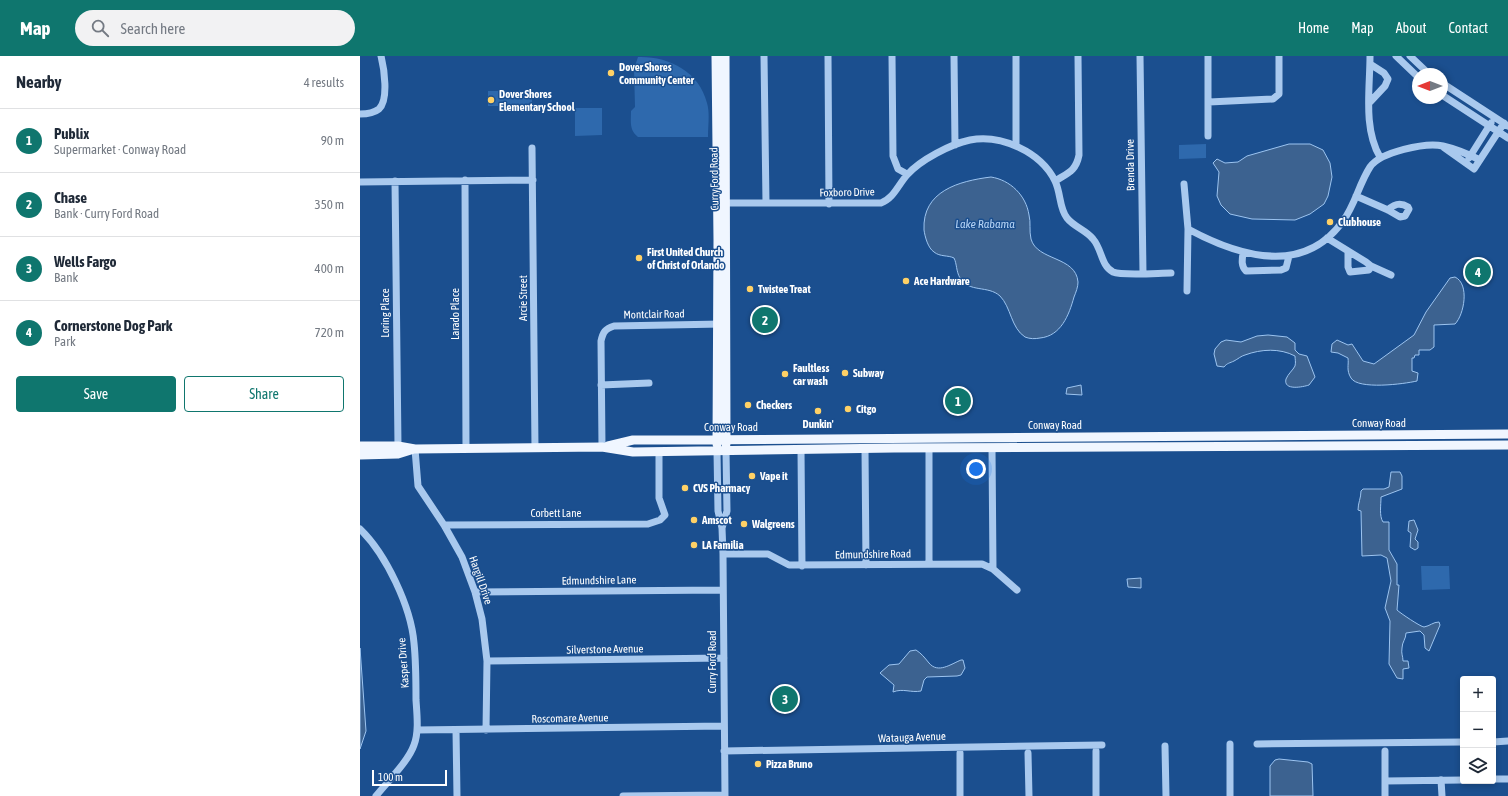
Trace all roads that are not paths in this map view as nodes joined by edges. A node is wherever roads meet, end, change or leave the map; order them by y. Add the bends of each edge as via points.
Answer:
1 (381, 56) edge
2 (716, 56) edge
3 (725, 56) edge
4 (764, 56) edge
5 (828, 56) edge
6 (892, 56) edge
7 (954, 56) edge
8 (1016, 56) edge
9 (1078, 56) edge
10 (1140, 56) edge
11 (1208, 56) edge
12 (1279, 56) edge
13 (1396, 56) edge
14 (1410, 56) edge
15 (1370, 60) edge
16 (1423, 68) edge
17 (1412, 71) edge
18 (1448, 87) edge
19 (1448, 98) edge
20 (1209, 102) junction
21 (1370, 102) junction
22 (360, 114) edge
23 (1495, 118) junction
24 (1506, 125) edge
25 (1490, 127) junction
26 (1498, 132) junction
27 (1208, 136) dead end
28 (1508, 138) edge
29 (955, 145) junction
30 (1442, 145) junction
31 (1016, 146) junction
32 (532, 148) dead end
33 (1471, 155) junction
34 (1380, 157) junction
35 (1480, 160) junction
36 (1466, 164) junction
37 (907, 174) junction
38 (465, 180) junction
39 (533, 180) junction
40 (395, 181) junction
41 (1055, 181) junction
42 (360, 182) edge
43 (1184, 184) dead end
44 (1356, 196) junction
45 (722, 203) junction
46 (766, 203) junction
47 (829, 204) junction
48 (1388, 210) dead end
49 (1188, 229) junction
50 (1327, 238) junction
51 (1348, 251) junction
52 (1243, 253) junction
53 (1289, 256) junction
54 (1372, 266) junction
55 (1142, 273) junction
56 (1171, 273) dead end
57 (1391, 275) dead end
58 (1187, 291) dead end
59 (722, 324) junction
60 (649, 384) dead end
61 (601, 385) junction
62 (1508, 434) edge
63 (1348, 435) junction
64 (1460, 435) junction
65 (1064, 437) junction
66 (1139, 437) junction
67 (950, 438) junction
68 (722, 439) junction
69 (927, 439) junction
70 (1456, 445) junction
71 (1508, 445) edge
72 (360, 446) edge
73 (398, 446) junction
74 (1317, 446) junction
75 (602, 447) junction
76 (1140, 447) junction
77 (466, 448) junction
78 (535, 448) junction
79 (894, 448) junction
80 (992, 448) junction
81 (1031, 448) junction
82 (416, 449) junction
83 (865, 449) junction
84 (929, 449) junction
85 (801, 450) junction
86 (722, 451) junction
87 (659, 452) junction
88 (360, 455) edge
89 (444, 524) junction
90 (360, 529) edge
91 (723, 554) junction
92 (929, 564) junction
93 (866, 565) junction
94 (802, 566) junction
95 (993, 569) junction
96 (723, 590) junction
97 (1017, 590) dead end
98 (475, 592) junction
99 (724, 658) junction
100 (486, 661) junction
101 (724, 726) junction
102 (417, 730) junction
103 (456, 730) junction
104 (486, 730) junction
105 (1508, 741) edge
106 (1460, 742) edge
107 (1496, 742) edge
108 (1230, 744) dead end
109 (1257, 744) dead end
110 (1102, 745) dead end
111 (1165, 746) dead end
112 (724, 750) junction
113 (1096, 751) dead end
114 (1385, 751) dead end
115 (960, 753) dead end
116 (1028, 753) dead end
117 (1508, 779) edge
118 (1441, 780) junction
119 (1460, 780) edge
120 (1496, 780) edge
121 (1385, 781) junction
122 (725, 795) edge
123 (376, 796) edge
124 (457, 796) edge
125 (623, 796) edge
126 (960, 796) edge
127 (1028, 796) edge
128 (1096, 796) edge
129 (1166, 796) edge
130 (1230, 796) edge
131 (1385, 796) edge
132 (1442, 796) edge

1 - 22 street via 384,70 383,102 378,109
2 - 45 main road, Curry Ford Road
3 - 45 main road, Curry Ford Road
4 - 46 street
5 - 47 street
6 - 37 street via 893,156 898,169
7 - 29 street
8 - 31 street
9 - 41 street via 1079,155 1077,165
10 - 55 street, Brenda Drive
11 - 20 street
12 - 20 street via 1280,85 1278,94 1273,99
13 - 17 street
14 - 16 street
15 - 21 street
15 - 21 street via 1388,79
18 - 23 street
19 - 25 street
20 - 27 street
21 - 34 street via 1371,138
23 - 24 street
23 - 25 street
24 - 26 street
25 - 26 street
25 - 33 street
26 - 28 street
26 - 35 street
29 - 31 street, Foxboro Drive via 971,140 988,139
29 - 37 street, Foxboro Drive via 931,157
30 - 33 street
30 - 34 street via 1410,148
30 - 36 street
31 - 41 street, Foxboro Drive via 1039,159
32 - 39 street, Arcie Street
33 - 35 street
33 - 36 street
34 - 44 street via 1370,166
35 - 36 street via 1474,169
37 - 47 street, Foxboro Drive via 888,200 880,203
38 - 39 street
38 - 40 street
38 - 77 street, Larado Place
39 - 78 street, Arcie Street
40 - 42 street
40 - 73 street, Loring Place
41 - 55 street, Foxboro Drive via 1066,217 1094,239 1108,269 1117,273
43 - 49 street
44 - 48 street
44 - 50 street via 1345,220 1335,233
45 - 46 street, Foxboro Drive
45 - 59 main road, Curry Ford Road
46 - 47 street, Foxboro Drive
49 - 52 street
49 - 58 street
50 - 51 street
50 - 53 street via 1317,246
51 - 54 street
51 - 54 street via 1350,272 1369,270
52 - 53 street
52 - 53 street via 1243,268 1246,270 1286,268
54 - 57 street
55 - 56 street, Foxboro Drive
59 - 61 street, Montclair Road via 607,328 601,341
59 - 68 main road, Curry Ford Road
60 - 61 street
61 - 75 street, Montclair Road
62 - 64 main road, Conway Road
63 - 64 main road, Conway Road
63 - 66 main road, Conway Road
63 - 74 main road via 1326,439
64 - 70 street
65 - 66 main road, Conway Road
65 - 67 main road, Conway Road
65 - 81 main road
66 - 76 street
67 - 69 main road, Conway Road
67 - 84 main road
68 - 69 main road, Conway Road
68 - 75 main road, Conway Road via 633,440
68 - 86 main road, Curry Ford Road
69 - 79 main road via 916,445
70 - 71 main road, Conway Road
70 - 74 main road, Conway Road
72 - 73 main road, Conway Road
73 - 82 main road, Conway Road
74 - 76 main road, Conway Road
75 - 78 main road, Conway Road
75 - 87 main road, Conway Road via 633,452
76 - 81 main road, Conway Road
77 - 78 main road, Conway Road
77 - 82 main road, Conway Road
79 - 83 main road, Conway Road
79 - 84 main road, Conway Road
80 - 81 main road, Conway Road
80 - 84 main road, Conway Road
80 - 95 street
82 - 88 main road, Conway Road via 398,454
82 - 89 street, Hargill Drive via 418,486
83 - 85 main road, Conway Road
83 - 93 street
84 - 92 street
85 - 86 main road, Conway Road
85 - 94 street
86 - 87 main road, Conway Road
86 - 91 street, Curry Ford Road via 718,511 722,528
87 - 89 street, Corbett Lane via 659,498 665,515 657,522
89 - 98 street, Hargill Drive via 462,557
90 - 102 street, Kasper Drive via 383,559 410,620 414,642
91 - 94 street, Edmundshire Road via 768,554 789,565
91 - 96 street, Curry Ford Road
92 - 93 street, Edmundshire Road
92 - 95 street, Edmundshire Road via 982,564
93 - 94 street, Edmundshire Road
95 - 97 street, Edmundshire Road
96 - 98 street, Edmundshire Lane
96 - 99 street, Curry Ford Road
98 - 100 street, Hargill Drive via 482,619
99 - 100 street, Silverstone Avenue
99 - 101 street, Curry Ford Road
100 - 104 street, Hargill Drive
101 - 104 street, Roscomare Avenue
101 - 112 street, Curry Ford Road
102 - 103 street, Roscomare Avenue
102 - 123 street, Kasper Drive via 414,746 408,757
103 - 104 street, Roscomare Avenue
103 - 124 street
105 - 107 street
106 - 109 street
108 - 130 street
110 - 112 street, Watauga Avenue
111 - 129 street
112 - 122 street, Curry Ford Road
113 - 128 street
114 - 121 street
115 - 126 street
116 - 127 street
117 - 120 street
118 - 119 street
118 - 121 street
118 - 132 street
121 - 131 street
122 - 125 street

